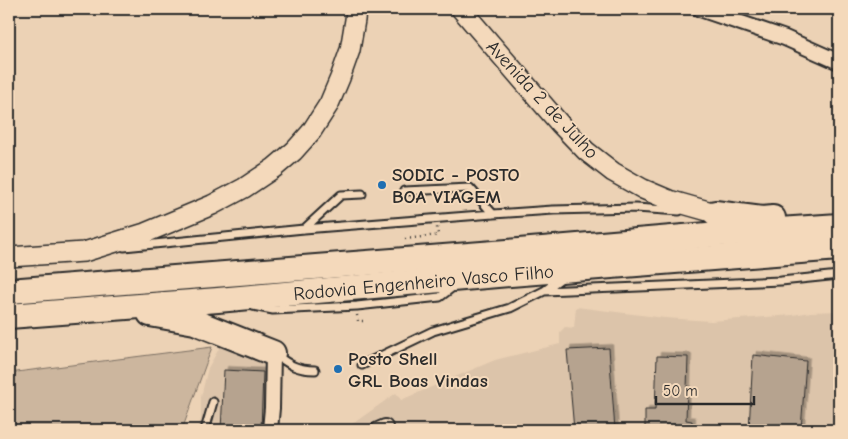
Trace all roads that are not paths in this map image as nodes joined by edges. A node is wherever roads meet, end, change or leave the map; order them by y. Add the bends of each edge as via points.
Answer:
1 (356, 9) edge
2 (461, 9) edge
3 (700, 9) edge
4 (839, 62) edge
5 (404, 191) dead end
6 (362, 194) dead end
7 (714, 213) junction
8 (493, 214) junction
9 (839, 214) edge
10 (839, 226) edge
11 (304, 229) junction
12 (839, 248) edge
13 (84, 252) junction
14 (9, 257) edge
15 (573, 269) junction
16 (839, 275) edge
17 (9, 291) edge
18 (544, 291) junction
19 (94, 310) junction
20 (9, 316) edge
21 (273, 353) junction
22 (362, 365) dead end
23 (315, 370) dead end
24 (213, 402) dead end
25 (205, 430) edge
26 (270, 430) edge
27 (378, 430) edge
28 (385, 430) edge

1 - 13 main road via 350,50 329,104 294,151 244,188 212,205 145,233
2 - 7 main road, Avenida 2 de Julho via 586,151 643,189
3 - 4 street via 785,38
5 - 8 lane via 470,188
6 - 11 lane via 341,195
7 - 8 lane via 636,208
7 - 9 highway via 762,218
8 - 11 lane
10 - 17 highway, Rodovia Engenheiro Vasco Filho
11 - 13 lane
12 - 15 highway, Rodovia Engenheiro Vasco Filho
13 - 14 main road
15 - 18 lane
15 - 19 highway, Rodovia Engenheiro Vasco Filho
16 - 18 lane, Rodovia Engenheiro Vasco Filho via 781,281
18 - 22 lane via 510,308 433,331
19 - 20 highway, Rodovia Engenheiro Vasco Filho
19 - 21 highway via 139,311 195,322
21 - 23 lane via 292,366
21 - 26 street
24 - 25 lane
27 - 28 street via 385,427

